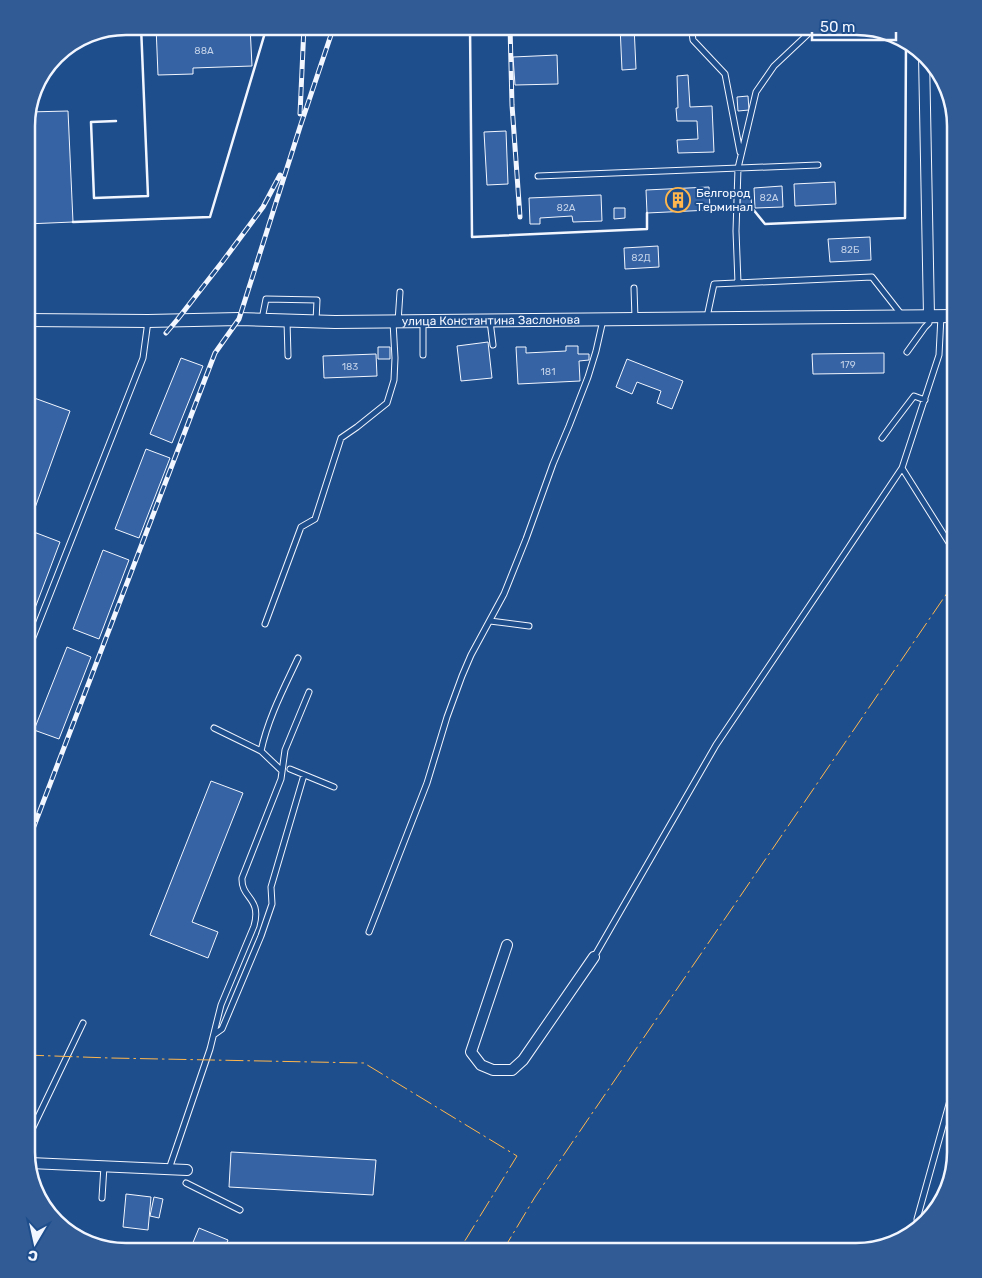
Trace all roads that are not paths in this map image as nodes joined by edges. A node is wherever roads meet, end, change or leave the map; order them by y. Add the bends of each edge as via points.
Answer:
1 (692, 35) edge
2 (807, 35) edge
3 (924, 67) edge
4 (740, 155) junction
5 (818, 165) dead end
6 (738, 168) junction
7 (538, 176) dead end
8 (738, 283) junction
9 (634, 288) dead end
10 (400, 292) dead end
11 (903, 316) junction
12 (935, 316) junction
13 (947, 316) edge
14 (707, 318) junction
15 (603, 319) junction
16 (635, 319) junction
17 (35, 320) edge
18 (148, 320) junction
19 (262, 320) junction
20 (287, 321) junction
21 (316, 321) junction
22 (423, 321) junction
23 (490, 321) junction
24 (396, 322) junction
25 (493, 345) dead end
26 (907, 352) dead end
27 (423, 355) dead end
28 (288, 356) dead end
29 (924, 400) junction
30 (882, 438) dead end
31 (902, 468) junction
32 (947, 540) edge
33 (490, 621) junction
34 (265, 624) dead end
35 (529, 626) dead end
36 (35, 632) edge
37 (298, 658) dead end
38 (309, 692) dead end
39 (214, 728) dead end
40 (261, 751) junction
41 (290, 769) dead end
42 (282, 771) junction
43 (304, 775) junction
44 (334, 787) dead end
45 (369, 932) dead end
46 (507, 945) dead end
47 (594, 957) joint
48 (83, 1023) dead end
49 (215, 1034) junction
50 (947, 1112) edge
51 (35, 1123) edge
52 (36, 1163) edge
53 (104, 1166) junction
54 (169, 1169) junction
55 (187, 1170) dead end
56 (186, 1183) dead end
57 (102, 1198) dead end
58 (240, 1210) dead end
59 (917, 1219) edge

1 - 4 lane via 725,74
2 - 4 lane via 774,66 756,92
3 - 12 street
4 - 6 lane
5 - 6 lane
6 - 7 lane
6 - 8 lane
8 - 11 lane via 872,277
8 - 14 lane via 714,284
9 - 16 lane
10 - 24 lane
11 - 12 street, улица Константина Заслонова
11 - 14 street, улица Константина Заслонова
12 - 13 street, улица Константина Заслонова
12 - 26 lane
12 - 29 lane via 939,355
14 - 16 street, улица Константина Заслонова
15 - 16 street, улица Константина Заслонова
15 - 23 street, улица Константина Заслонова
15 - 33 lane via 583,390 515,568
17 - 18 street, улица Константина Заслонова
18 - 19 street, улица Константина Заслонова
18 - 36 lane via 143,358
19 - 20 street, улица Константина Заслонова
19 - 21 lane via 266,299 317,300
20 - 21 street, улица Константина Заслонова
20 - 28 lane
21 - 24 street, улица Константина Заслонова
22 - 23 street, улица Константина Заслонова
22 - 24 street, улица Константина Заслонова
22 - 27 lane
23 - 25 lane
24 - 34 lane via 394,380 387,403 341,438 315,519 301,527
29 - 30 lane via 914,396
29 - 31 lane
31 - 32 lane
31 - 47 lane via 716,745
33 - 35 lane
33 - 45 lane via 462,676 427,783
37 - 40 lane
38 - 42 lane via 285,750
39 - 40 lane
40 - 42 lane
41 - 43 lane
42 - 49 lane via 242,878 243,888 256,907 256,918 222,1005
43 - 44 lane
43 - 49 lane via 271,887 272,904 222,1029
46 - 47 street via 471,1052 481,1065 493,1070 512,1070 523,1060
48 - 51 lane
49 - 54 lane
50 - 59 lane
52 - 53 street
53 - 54 street
53 - 57 lane
54 - 55 street
56 - 58 lane

